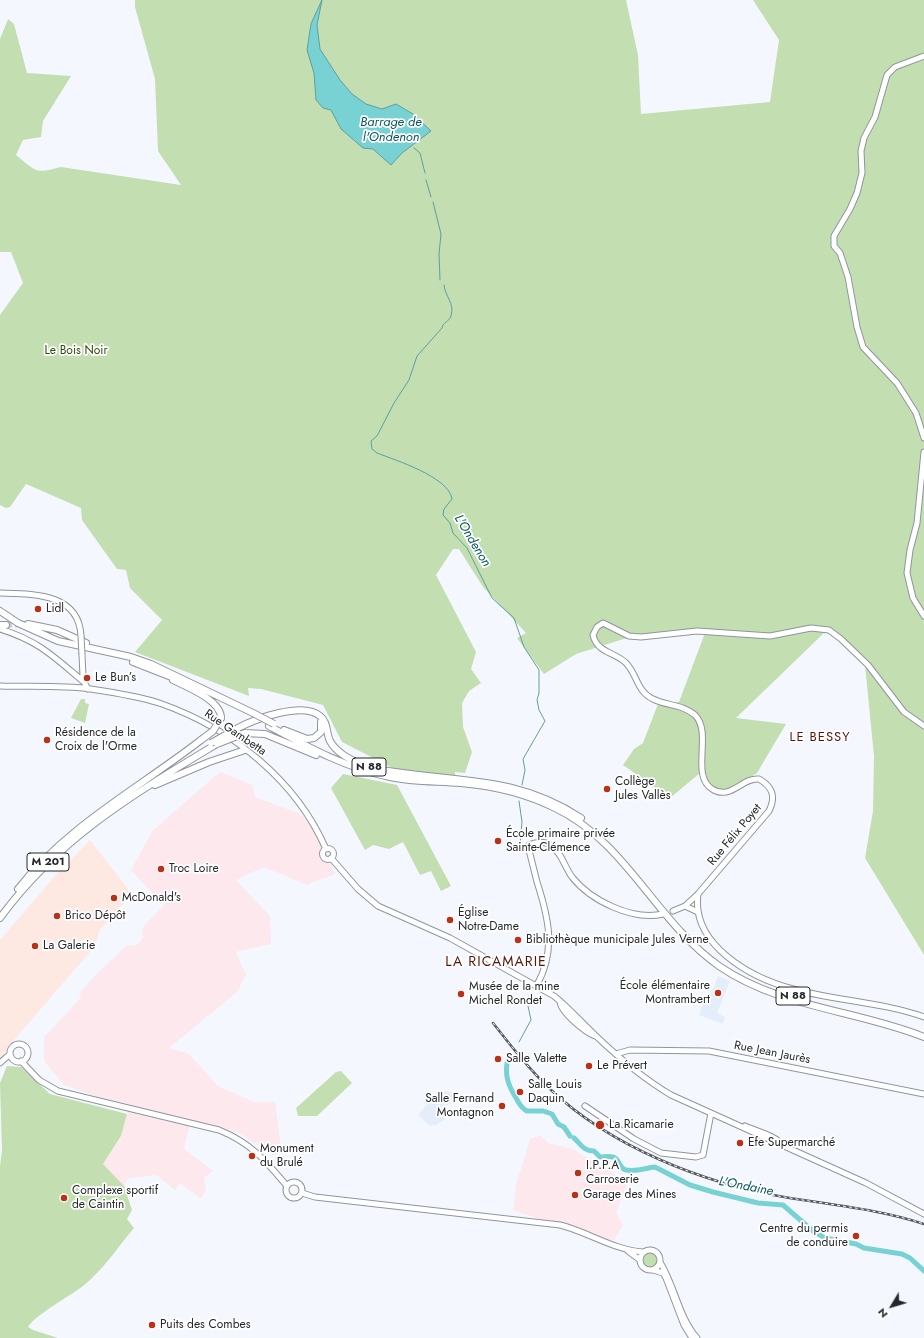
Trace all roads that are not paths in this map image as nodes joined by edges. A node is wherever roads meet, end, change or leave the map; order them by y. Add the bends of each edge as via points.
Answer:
1 (924, 56) edge
2 (924, 438) edge
3 (924, 452) edge
4 (0, 593) edge
5 (0, 611) edge
6 (0, 616) edge
7 (924, 616) edge
8 (28, 624) tunnel mouth
9 (0, 629) edge
10 (102, 650) junction
11 (146, 667) junction
12 (81, 679) junction
13 (0, 686) edge
14 (91, 689) junction
15 (250, 714) junction
16 (272, 725) junction
17 (924, 726) edge
18 (241, 730) junction
19 (284, 730) junction
20 (214, 744) junction
21 (245, 750) junction
22 (340, 762) junction
23 (364, 766) junction
24 (148, 779) junction
25 (461, 781) junction
26 (106, 810) junction
27 (567, 812) junction
28 (326, 849) junction
29 (331, 858) junction
30 (698, 894) junction
31 (685, 906) junction
32 (673, 911) dead end
33 (698, 912) junction
34 (0, 913) edge
35 (663, 914) dead end
36 (0, 918) edge
37 (536, 986) junction
38 (924, 1017) edge
39 (924, 1033) edge
40 (924, 1037) edge
41 (10, 1054) junction
42 (616, 1054) junction
43 (26, 1057) junction
44 (14, 1060) junction
45 (21, 1061) junction
46 (1, 1063) edge
47 (33, 1073) junction
48 (924, 1094) edge
49 (584, 1106) dead end
50 (711, 1113) junction
51 (287, 1186) junction
52 (302, 1193) junction
53 (924, 1214) edge
54 (623, 1248) junction
55 (644, 1252) junction
56 (640, 1260) junction
57 (660, 1262) junction
58 (653, 1270) junction
59 (692, 1338) edge
60 (697, 1338) edge

1 - 2 street via 895,67 887,75 874,117 864,138 861,151 862,173 857,193 834,236 834,246 840,253 848,277 863,347 897,383 916,413
3 - 7 street via 917,523 907,573 913,598
4 - 12 street, bridge via 49,597 64,604 78,623 81,636
5 - 10 highway, N 88 via 18,624 58,641
6 - 11 highway, N 88 via 44,640
8 - 10 highway via 56,630
9 - 12 street via 34,642 50,652
10 - 15 highway, N 88 via 168,670
11 - 15 highway, N 88 via 198,688
11 - 24 highway, bridge via 213,702 219,708 221,718 213,731
12 - 14 street
13 - 14 street, Rue Gambetta
14 - 21 street, Rue Gambetta via 162,704 196,719
15 - 16 highway, N 88, bridge
16 - 19 highway, N 88
16 - 22 highway, N 88
17 - 30 street, Rue Félix Poyet via 904,712 868,665 829,630 811,628 770,636 697,631 641,637 629,636 603,624 597,627 593,635 596,644 625,662 642,691 653,700 686,708 696,717 702,732 703,774 709,787 720,792 733,791 753,778 759,779 770,788 773,800 766,815
18 - 19 highway via 263,720 297,714 316,716 322,726 320,735 314,738
18 - 20 highway, bridge
18 - 22 highway via 265,734 328,760
18 - 23 highway via 259,718 281,713 308,712 321,716 330,740 342,755
19 - 23 highway, N 88 via 340,758
20 - 24 highway, M 201
20 - 26 highway, M 201
21 - 26 highway via 166,780
21 - 28 street, Rue Gambetta via 288,788 315,826
22 - 25 highway, N 88 via 390,777
23 - 25 highway, N 88
24 - 26 highway, M 201
25 - 27 highway, N 88 via 487,782 524,791
26 - 34 highway, M 201 via 47,856
26 - 36 highway, M 201 via 50,861 14,899
27 - 39 highway, N 88 via 584,819 612,844 701,947 737,973 778,992 886,1019
27 - 40 highway, N 88 via 608,846 687,938 711,960 732,974 759,988 787,998 873,1020
28 - 29 street via 332,851
28 - 29 street via 322,853 323,857 326,860
29 - 37 street via 358,889 378,906 460,943
30 - 31 street, Rue Félix Poyet
30 - 33 street
31 - 32 street, Rue Félix Poyet
31 - 33 street
33 - 38 street via 708,935 718,949 760,977 793,989 865,1002
35 - 37 street via 648,916 618,909 590,894 572,877 560,854 548,843 528,846 549,928 546,965
37 - 42 street via 560,1001
41 - 43 street via 13,1046 22,1045 26,1048
41 - 44 street
41 - 46 street
42 - 48 street, Rue Jean Jaurès via 630,1050 708,1051
42 - 50 street via 667,1093
43 - 45 street
43 - 47 street
44 - 45 street
44 - 46 street
45 - 47 street
47 - 51 street via 58,1092 219,1130 238,1138 262,1158
49 - 50 street via 634,1139 661,1153 696,1157 703,1154
50 - 53 street via 866,1183
51 - 52 street via 291,1182 297,1182
51 - 52 street via 286,1192 291,1198 296,1198
52 - 54 street via 315,1197 560,1225 580,1230
54 - 55 street
54 - 56 street
55 - 56 street
55 - 57 street via 654,1251 659,1255
56 - 58 street via 644,1268
57 - 58 street
57 - 60 street via 670,1277 679,1306
58 - 59 street via 663,1273 666,1278 684,1325

